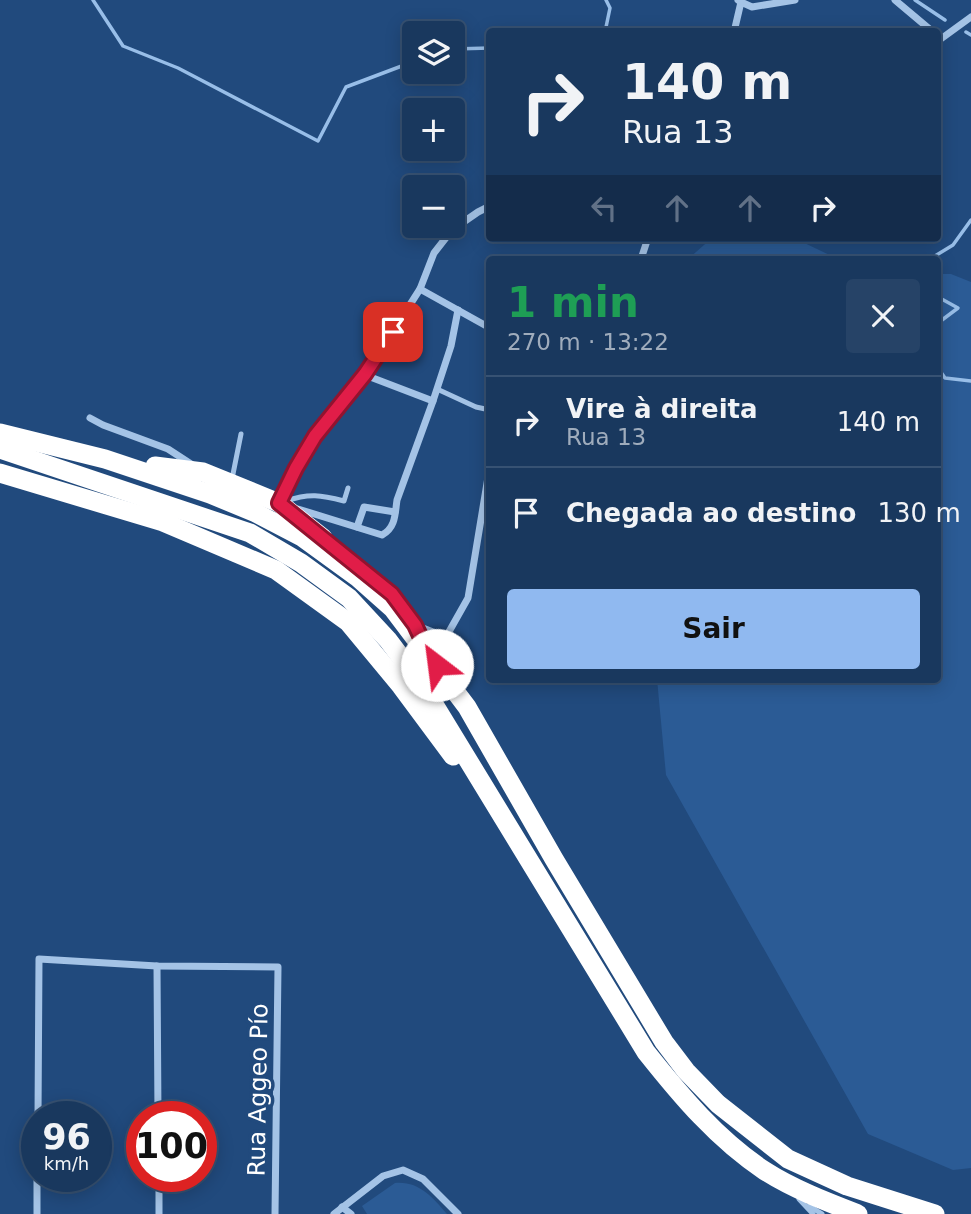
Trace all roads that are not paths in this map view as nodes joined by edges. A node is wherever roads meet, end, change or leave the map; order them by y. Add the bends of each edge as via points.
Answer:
1 (795, 0) edge
2 (895, 0) edge
3 (739, 1) edge
4 (971, 16) edge
5 (735, 28) edge
6 (928, 28) edge
7 (941, 37) edge
8 (486, 208) edge
9 (420, 289) junction
10 (458, 310) junction
11 (486, 326) edge
12 (365, 374) junction
13 (437, 389) junction
14 (433, 401) junction
15 (486, 409) edge
16 (90, 418) dead end
17 (0, 427) edge
18 (0, 433) edge
19 (241, 434) dead end
20 (43, 446) junction
21 (0, 449) edge
22 (105, 459) junction
23 (203, 472) junction
24 (0, 473) edge
25 (232, 484) junction
26 (348, 488) dead end
27 (486, 489) edge
28 (279, 503) junction
29 (395, 512) junction
30 (357, 527) junction
31 (415, 625) junction
32 (446, 637) junction
33 (428, 653) junction
34 (446, 677) junction
35 (528, 861) junction
36 (157, 966) junction
37 (38, 1101) edge
38 (158, 1101) edge
39 (734, 1147) junction
40 (37, 1192) edge
41 (159, 1192) edge
42 (806, 1204) junction
43 (342, 1207) junction
44 (37, 1214) edge
45 (159, 1214) edge
46 (275, 1214) edge
47 (334, 1214) edge
48 (351, 1214) edge
49 (458, 1214) edge
50 (813, 1214) edge
51 (822, 1214) edge
52 (858, 1214) edge
53 (936, 1214) edge

1 - 3 street via 752,7
2 - 6 street
3 - 5 street
4 - 7 street
8 - 9 street via 452,230 435,253
9 - 10 street
9 - 12 street
10 - 11 street
10 - 13 street
12 - 14 street
12 - 28 street via 315,436
13 - 14 street
13 - 15 lane
14 - 29 street
16 - 23 street via 168,449
17 - 20 lane
18 - 20 highway
19 - 25 lane
20 - 22 highway
21 - 35 highway via 250,533 349,598 424,688
22 - 23 highway
22 - 33 highway via 210,494 302,537 393,610
23 - 25 highway
24 - 35 highway via 163,522 256,560 348,622 457,762 506,838
25 - 28 highway
26 - 28 lane via 344,501 304,495
27 - 32 street via 468,598
28 - 30 street
28 - 31 highway via 392,594
29 - 30 street via 364,507
29 - 30 street via 389,531 382,535
31 - 32 street
31 - 33 highway
32 - 34 street
33 - 34 highway
34 - 53 highway via 664,1042 686,1071 718,1104 788,1158 847,1185
35 - 39 highway via 646,1052 699,1116
36 - 37 street via 39,959
36 - 38 street
36 - 46 street, Rua Aggeo Pío via 278,967
39 - 42 lane
39 - 52 highway via 766,1171
40 - 44 street
41 - 45 street
42 - 50 lane
42 - 51 lane
43 - 47 street
43 - 48 street
43 - 49 street via 383,1176 402,1170 423,1179

